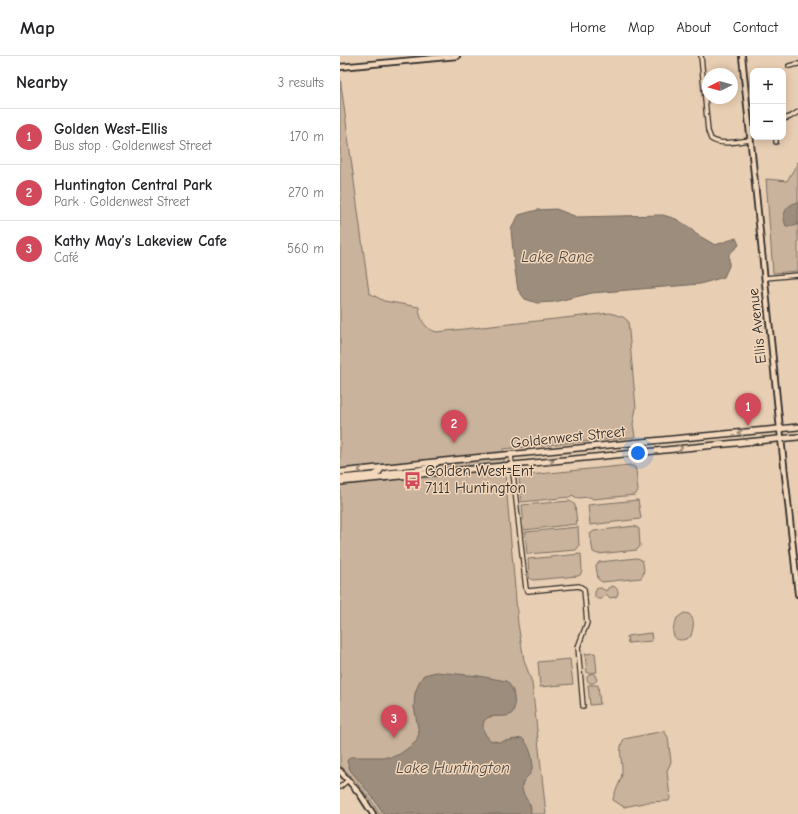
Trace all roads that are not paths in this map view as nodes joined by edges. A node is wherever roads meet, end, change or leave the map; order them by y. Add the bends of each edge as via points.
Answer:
1 (457, 56) edge
2 (702, 56) edge
3 (742, 56) edge
4 (410, 58) edge
5 (798, 64) edge
6 (789, 66) dead end
7 (340, 67) edge
8 (798, 112) edge
9 (750, 116) edge
10 (786, 118) edge
11 (750, 140) joint
12 (798, 275) edge
13 (765, 278) junction
14 (798, 427) edge
15 (780, 429) junction
16 (798, 437) edge
17 (781, 438) junction
18 (511, 455) junction
19 (438, 462) junction
20 (512, 465) junction
21 (382, 468) junction
22 (340, 472) edge
23 (340, 478) edge
24 (383, 478) junction
25 (340, 482) edge
26 (797, 569) edge
27 (798, 594) edge
28 (583, 706) dead end
29 (340, 771) edge
30 (348, 780) junction
31 (340, 787) edge
32 (374, 814) edge

1 - 4 street
2 - 11 street via 710,140 721,143
3 - 9 street, Ellis Avenue
4 - 7 street
5 - 6 street
8 - 10 street
11 - 13 street, Ellis Avenue
12 - 13 street
13 - 15 street, Ellis Avenue
14 - 15 main road, Goldenwest Street
15 - 17 street, Ellis Avenue
15 -> 18 main road, Goldenwest Street
16 - 17 main road, Goldenwest Street
20 -> 17 main road, Goldenwest Street
17 - 26 street, Ellis Avenue
18 - 19 main road, Goldenwest Street
18 - 20 street
19 - 21 main road, Goldenwest Street
19 - 24 main road via 422,469 388,473
20 - 24 main road, Goldenwest Street
20 - 28 street via 526,589 528,591 579,586 584,589 587,623 578,647
21 -> 22 main road, Goldenwest Street
21 - 23 main road via 374,475
24 - 25 main road, Goldenwest Street
26 - 27 street, Ellis Avenue
29 - 30 street
30 - 31 street
30 - 32 street

